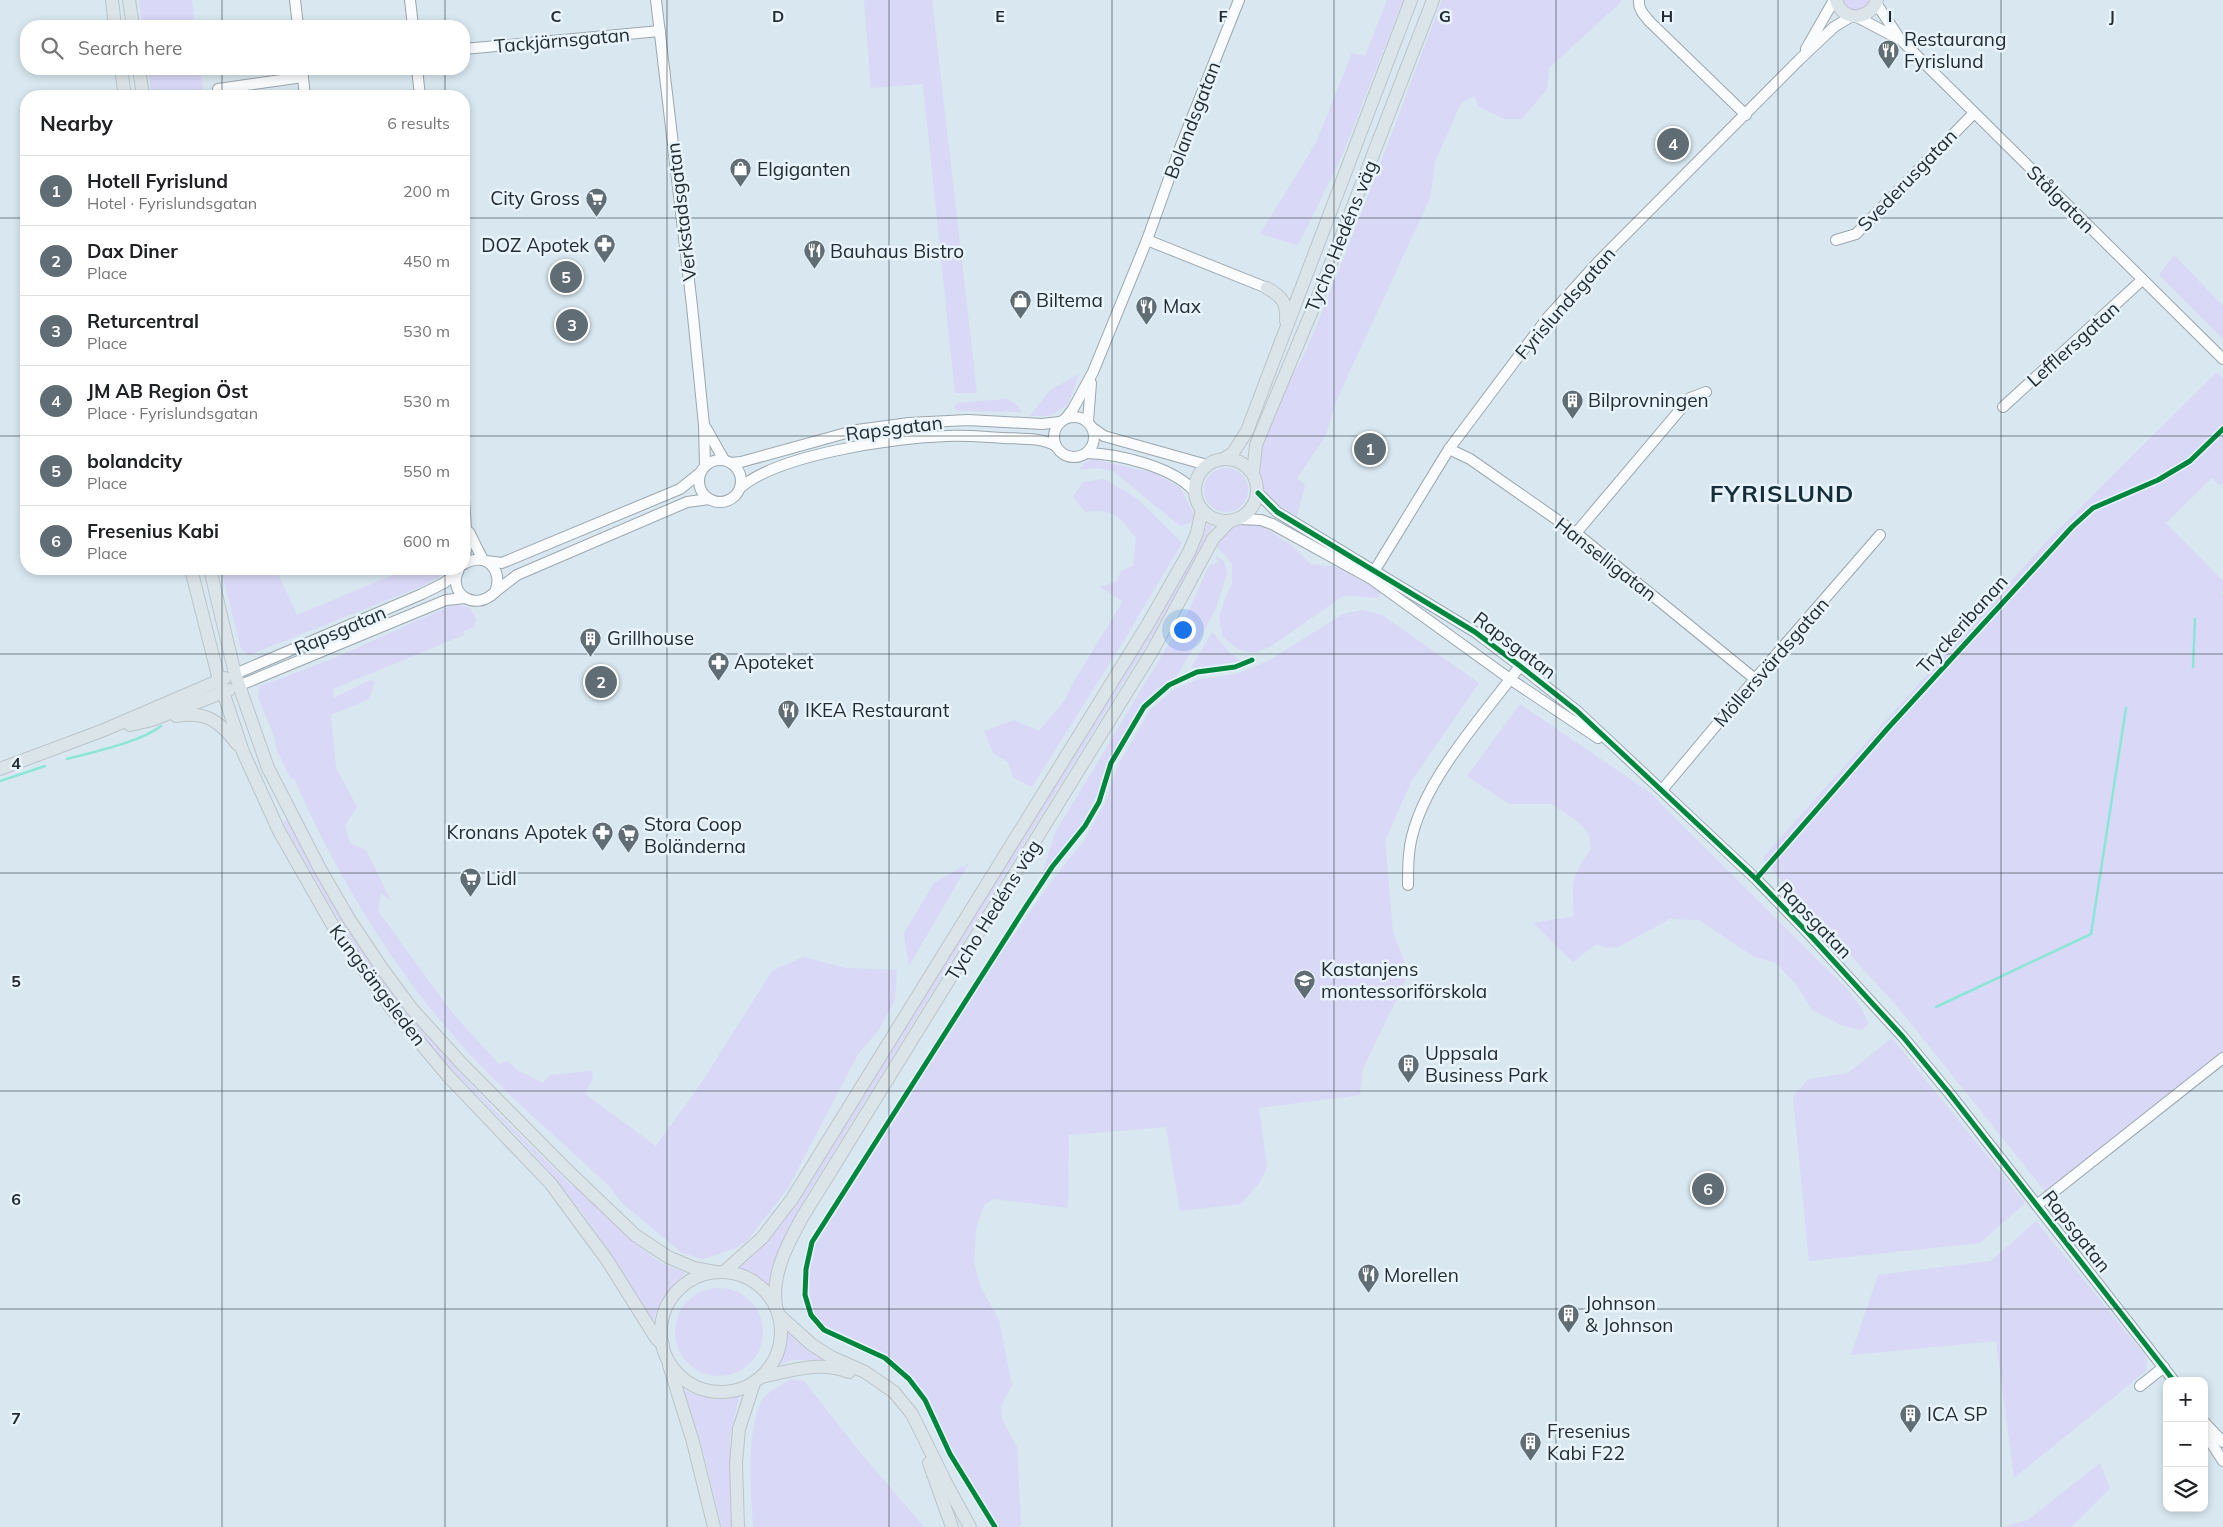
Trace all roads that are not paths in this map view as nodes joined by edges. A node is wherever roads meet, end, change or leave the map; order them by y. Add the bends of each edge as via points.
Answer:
1 (112, 0) edge
2 (129, 0) edge
3 (295, 0) edge
4 (410, 0) edge
5 (656, 0) edge
6 (1239, 0) edge
7 (1412, 0) edge
8 (1433, 0) edge
9 (1639, 0) edge
10 (1835, 0) edge
11 (1876, 2) edge
12 (1855, 17) junction
13 (114, 20) edge
14 (132, 20) edge
15 (297, 20) edge
16 (412, 20) edge
17 (660, 31) junction
18 (1900, 40) junction
19 (470, 48) edge
20 (1799, 60) junction
21 (122, 75) edge
22 (140, 75) edge
23 (292, 75) edge
24 (303, 75) edge
25 (418, 75) edge
26 (218, 89) dead end
27 (124, 90) edge
28 (142, 90) edge
29 (304, 90) edge
30 (420, 90) edge
31 (1974, 113) junction
32 (1746, 116) junction
33 (1147, 240) junction
34 (1836, 240) dead end
35 (2142, 280) junction
36 (1304, 282) junction
37 (1267, 288) junction
38 (1286, 328) junction
39 (2223, 359) edge
40 (1093, 372) junction
41 (1706, 392) dead end
42 (2003, 407) dead end
43 (1063, 420) junction
44 (704, 425) junction
45 (1091, 425) junction
46 (1056, 446) junction
47 (1449, 449) junction
48 (1087, 453) junction
49 (1225, 458) junction
50 (728, 462) junction
51 (1207, 465) junction
52 (703, 470) junction
53 (1254, 473) junction
54 (740, 488) junction
55 (1195, 492) junction
56 (1258, 493) junction
57 (709, 499) junction
58 (1202, 510) junction
59 (1235, 520) junction
60 (470, 532) edge
61 (1576, 533) junction
62 (1880, 535) dead end
63 (470, 561) edge
64 (484, 561) junction
65 (1372, 574) junction
66 (193, 575) edge
67 (211, 575) edge
68 (452, 575) edge
69 (459, 575) edge
70 (495, 592) junction
71 (465, 598) junction
72 (1520, 666) junction
73 (1510, 679) junction
74 (1755, 679) junction
75 (236, 680) junction
76 (221, 686) junction
77 (152, 720) junction
78 (104, 730) junction
79 (243, 752) junction
80 (1620, 753) junction
81 (0, 769) edge
82 (1662, 790) junction
83 (1408, 885) dead end
84 (2223, 1058) edge
85 (2037, 1205) junction
86 (719, 1272) junction
87 (778, 1311) junction
88 (664, 1350) junction
89 (2164, 1367) junction
90 (2171, 1377) edge
91 (757, 1380) junction
92 (2140, 1386) dead end
93 (2208, 1426) edge
94 (2208, 1429) edge
95 (2223, 1442) edge
96 (2223, 1461) edge
97 (714, 1527) edge
98 (738, 1527) edge
99 (952, 1527) edge
100 (970, 1527) edge

1 - 13 main road
2 - 14 main road
3 - 15 street
4 - 16 street
5 - 17 street, Verkstadsgatan
6 - 33 street, Bolandsgatan
7 - 36 main road, Tycho Hedéns väg
8 - 53 main road, Tycho Hedéns väg via 1319,294 1256,445
9 - 32 street via 1638,4 1650,22
10 - 12 main road via 1840,9
10 - 20 street, Fyrislundsgatan
11 - 12 main road via 1868,13
11 - 18 street, Stålgatan
12 - 18 street, Stålgatan
12 - 20 street, Fyrislundsgatan via 1834,27
17 - 19 street, Tackjärnsgatan
17 - 44 street, Verkstadsgatan
18 - 31 street, Stålgatan
20 - 32 street, Fyrislundsgatan
21 - 27 main road
22 - 28 main road
23 - 26 street
24 - 29 street
25 - 30 street
31 - 34 street, Svederusgatan via 1856,234
31 - 35 street, Stålgatan
32 - 47 street, Fyrislundsgatan via 1599,261 1548,317
33 - 37 street
33 - 40 street, Bolandsgatan
35 - 39 street, Stålgatan
35 - 42 street, Lefflersgatan
36 - 37 main road via 1285,291
36 - 38 main road, Tycho Hedéns väg
37 - 38 main road via 1284,301
38 - 49 main road, Tycho Hedéns väg via 1247,431 1233,453
40 - 43 street, Bolandsgatan via 1073,409
40 - 45 street, Bolandsgatan via 1088,398
41 - 61 street via 1690,398
43 - 45 street via 1080,417
43 - 46 street via 1055,429 1053,438
43 - 50 street, Rapsgatan via 1042,424 968,420 909,423 857,430 741,462
44 - 50 street, Verkstadsgatan
44 - 52 street, Verkstadsgatan
45 - 48 street via 1095,438
45 - 51 street via 1104,436
46 - 48 street via 1070,457
46 - 54 street, Rapsgatan via 1048,441 1019,439 914,438 866,445 794,462 758,474
47 - 61 street, Hanselligatan via 1470,459
47 - 65 street, Fyrislundsgatan
48 - 55 street via 1104,453 1162,470 1179,477
49 - 51 main road
49 - 53 main road via 1241,462
50 - 52 street via 712,462
50 - 54 street via 737,469 741,478
51 - 55 main road via 1196,482
52 - 57 street via 701,489
52 - 64 street via 680,489 502,563
53 - 56 main road
54 - 57 street via 724,502
55 - 58 main road
56 - 59 main road via 1252,508
56 - 65 street, Rapsgatan via 1277,512
57 - 70 street via 687,502 523,573
58 - 59 main road via 1220,521
58 - 86 main road, Tycho Hedéns väg via 1189,552 1148,624 792,1199 762,1238
59 - 65 street, Rapsgatan via 1261,520 1272,524
59 - 87 main road, Tycho Hedéns väg via 1213,539 1153,650 803,1216 778,1270 775,1291
60 - 64 street
61 - 74 street, Hanselligatan
62 - 74 street, Möllersvärdsgatan
63 - 64 street
64 - 70 street via 492,566 498,577
65 - 72 street, Rapsgatan via 1475,632
65 - 73 street, Rapsgatan
66 - 76 main road, Kungsängsleden
67 - 75 main road, Kungsängsleden
68 - 75 street, Rapsgatan via 422,594
69 - 71 street via 456,584
70 - 71 street via 483,601
71 - 75 street, Rapsgatan via 446,600
72 - 73 street, Rapsgatan
72 - 80 street, Rapsgatan via 1576,711
73 - 80 street, Rapsgatan
73 - 83 street via 1455,753 1424,802 1409,853
74 - 82 street, Möllersvärdsgatan
75 - 76 main road, Rapsgatan
75 - 86 main road, Kungsängsleden via 268,768 320,869 349,919 412,1008 504,1108 635,1235 668,1257 694,1268
76 - 77 main road
76 - 78 main road
76 - 79 main road, Kungsängsleden
77 - 78 main road
77 - 79 main road via 192,713 202,715 219,724
78 - 81 main road
79 - 88 main road, Kungsängsleden via 279,831 348,948 391,1008 448,1076 551,1184 607,1260
80 - 82 street, Rapsgatan
82 - 85 street, Rapsgatan via 1762,886 1889,1020
84 - 85 street
85 - 89 street, Rapsgatan
86 - 87 main road via 740,1275 754,1282 766,1292
86 - 88 main road via 701,1275 688,1282 673,1297 663,1316
87 - 91 main road via 782,1333 779,1350 772,1365
87 - 100 main road via 818,1348 865,1372 894,1392 912,1414
88 - 91 main road via 675,1370 704,1390 738,1390
88 - 97 main road via 693,1442
89 - 90 street, Rapsgatan
89 - 92 street
91 - 98 main road via 739,1428 736,1463
91 - 99 main road via 814,1366 827,1366 858,1375 880,1389 909,1421
93 - 95 street
94 - 96 street via 2212,1444

